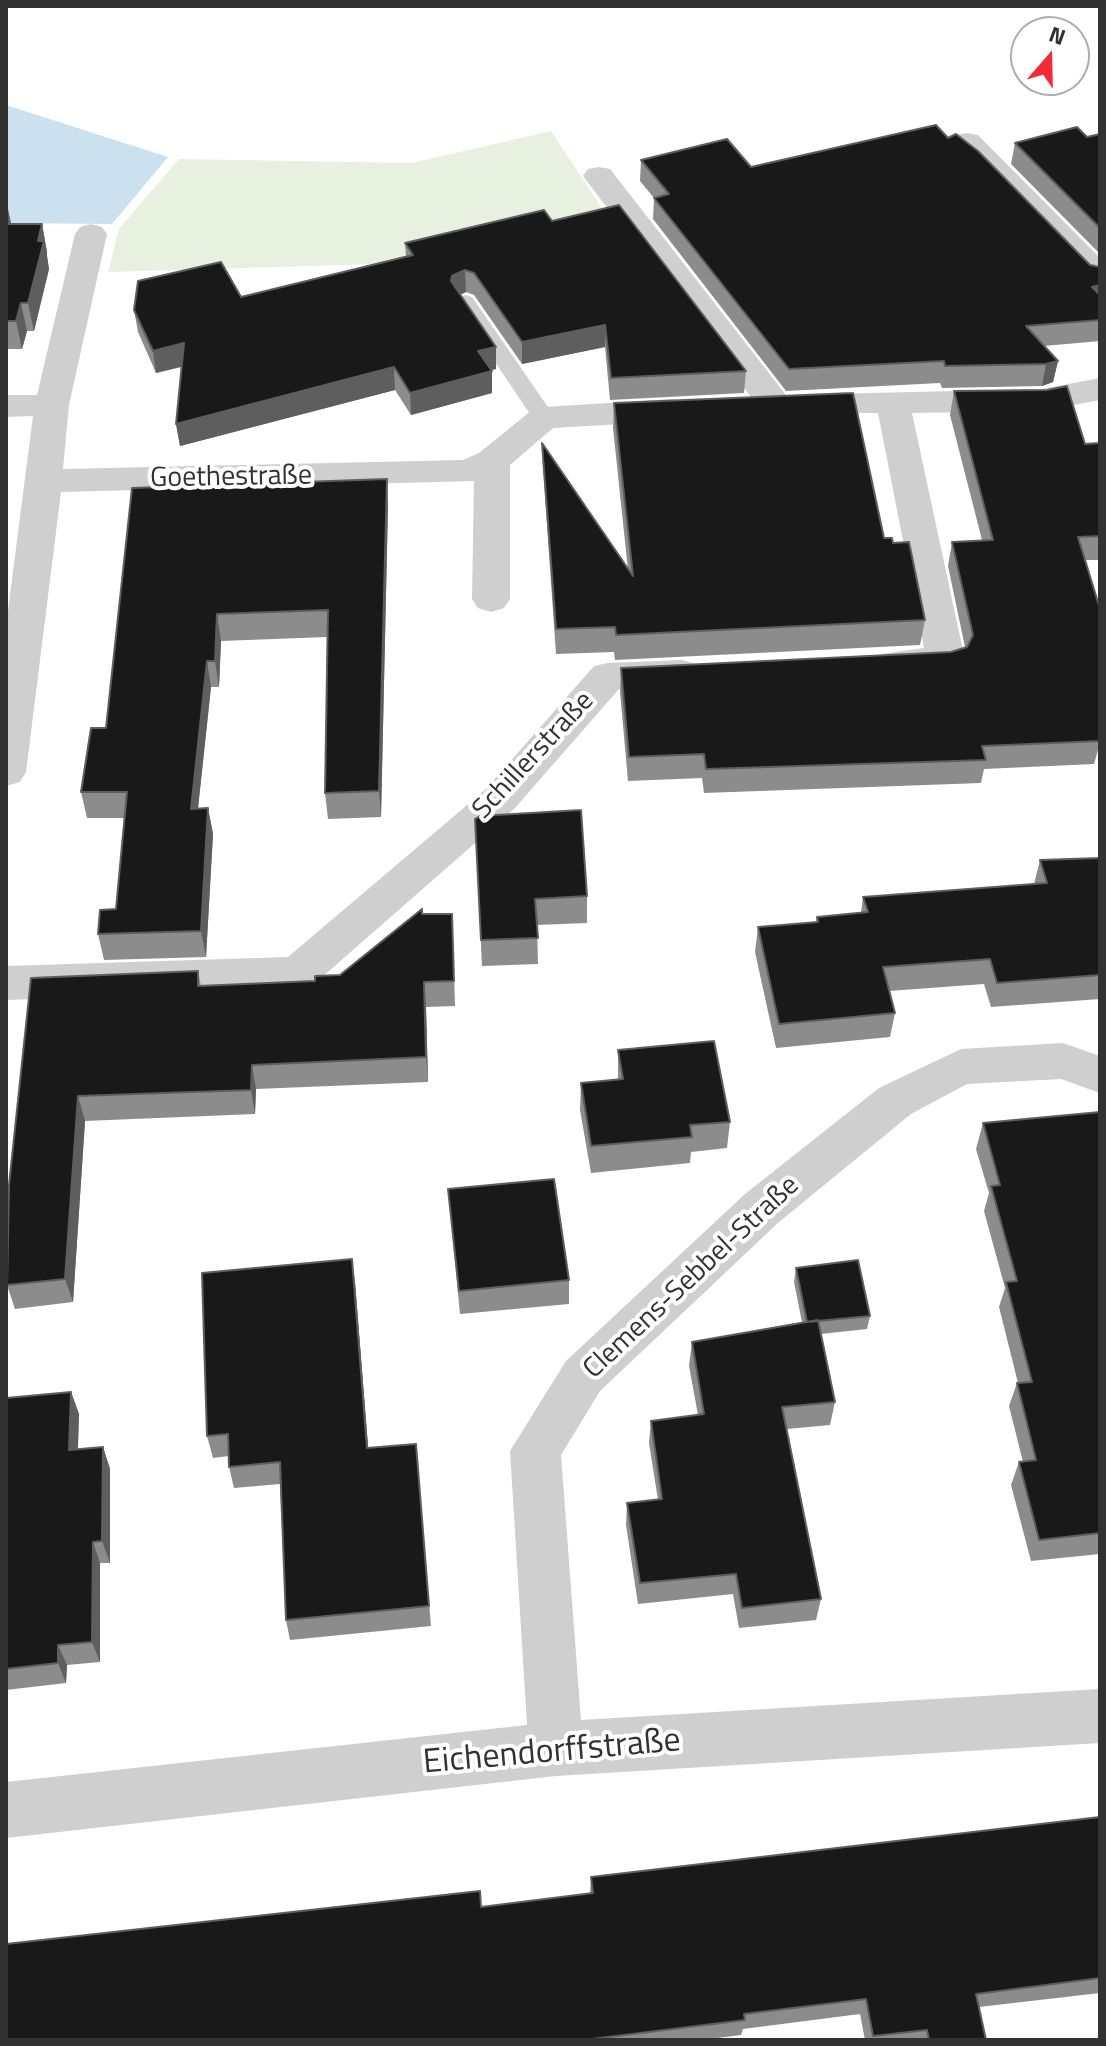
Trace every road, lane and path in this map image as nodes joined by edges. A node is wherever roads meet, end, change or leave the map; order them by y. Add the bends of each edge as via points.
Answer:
1 (967, 142) edge
2 (599, 176) dead end
3 (91, 234) dead end
4 (1100, 277) edge
5 (465, 301) edge
6 (1100, 389) edge
7 (893, 403) junction
8 (52, 405) junction
9 (775, 405) junction
10 (6, 406) edge
11 (544, 418) junction
12 (492, 461) junction
13 (44, 481) junction
14 (491, 599) dead end
15 (854, 665) edge
16 (716, 671) edge
17 (6, 772) edge
18 (6, 983) edge
19 (1100, 1075) edge
20 (1100, 1716) edge
21 (556, 1749) junction
22 (6, 1810) edge

1 - 4 street
2 - 9 street
3 - 8 street
5 - 11 lane
6 - 7 street via 1042,400
7 - 9 street
7 - 15 street via 946,660
8 - 10 street
8 - 13 street
9 - 11 street
11 - 12 street, Goethestraße
12 - 13 street, Goethestraße via 468,471
12 - 14 street
13 - 17 street
16 - 18 street, Schillerstraße via 608,676 500,799 298,973
19 - 21 street, Clemens-Sebbel-Straße via 1063,1061 961,1067 895,1101 762,1208 583,1376 535,1451
20 - 21 street, Eichendorffstraße
21 - 22 street, Eichendorffstraße

